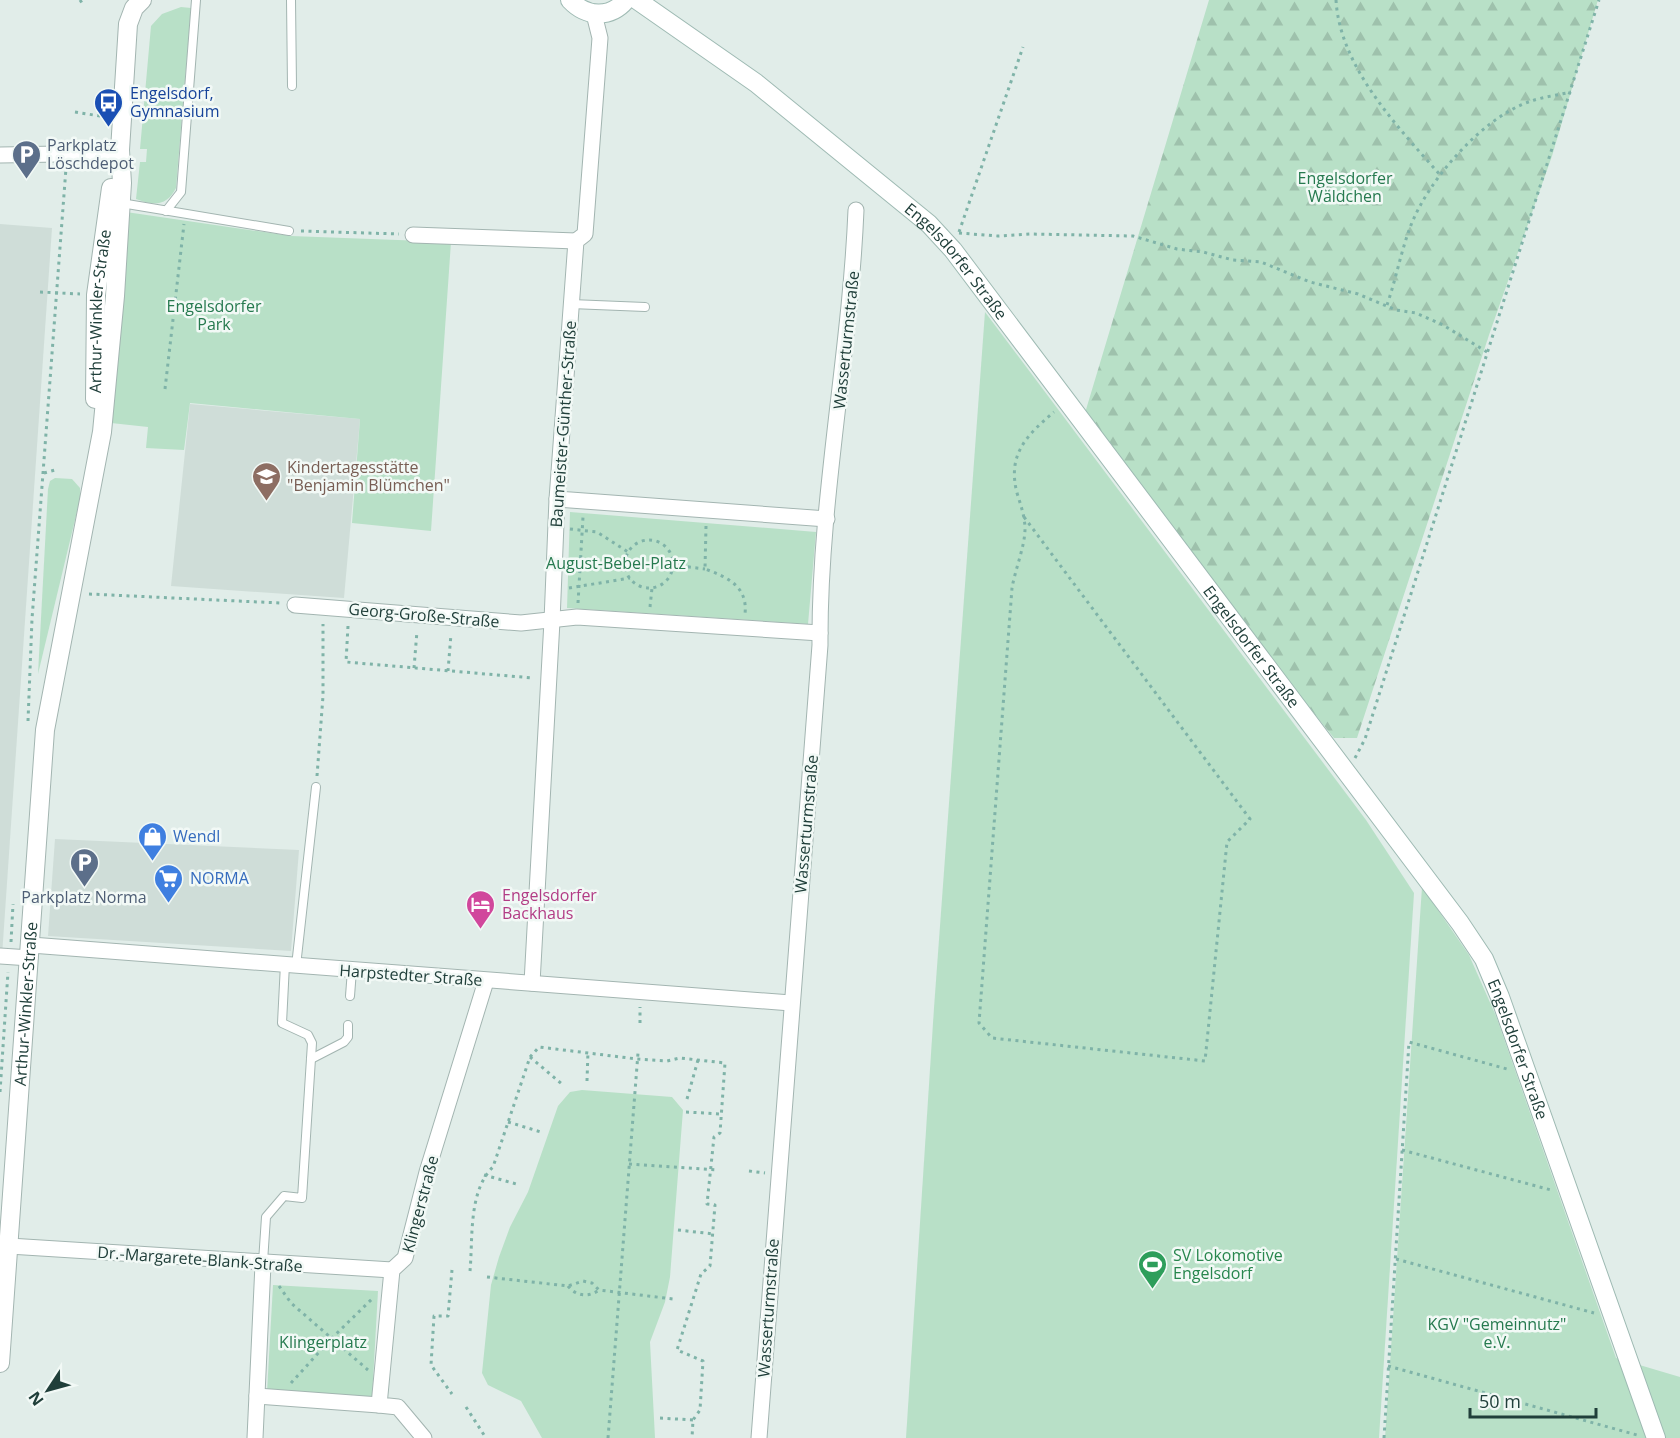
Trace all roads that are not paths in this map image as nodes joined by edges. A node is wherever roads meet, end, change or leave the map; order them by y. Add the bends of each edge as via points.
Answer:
1 (142, 0) edge
2 (196, 0) edge
3 (291, 0) edge
4 (570, 0) edge
5 (626, 0) edge
6 (637, 0) edge
7 (594, 14) junction
8 (292, 86) dead end
9 (120, 153) junction
10 (0, 155) edge
11 (120, 203) junction
12 (856, 210) dead end
13 (166, 211) junction
14 (289, 231) road end
15 (413, 235) road end
16 (576, 241) junction
17 (572, 304) junction
18 (645, 307) dead end
19 (95, 470) junction
20 (557, 499) junction
21 (827, 519) junction
22 (295, 605) road end
23 (552, 621) junction
24 (820, 633) junction
25 (316, 787) road end
26 (30, 952) junction
27 (5, 956) edge
28 (291, 965) junction
29 (352, 970) junction
30 (486, 981) junction
31 (531, 983) junction
32 (350, 996) dead end
33 (791, 1003) junction
34 (348, 1025) dead end
35 (311, 1059) junction
36 (9, 1246) junction
37 (268, 1264) junction
38 (391, 1276) junction
39 (0, 1363) edge
40 (257, 1396) junction
41 (379, 1405) junction
42 (1649, 1437) edge
43 (255, 1438) edge
44 (424, 1438) edge
45 (759, 1438) edge

1 - 9 main road, Arthur-Winkler-Straße via 128,24
2 - 13 lane via 181,192
3 - 8 lane
4 - 7 main road
5 - 7 main road via 616,9
6 - 42 main road, Engelsdorfer Straße via 756,83 929,224 953,250 1460,923 1484,959 1500,997
7 - 16 street, Baumeister-Günther-Straße via 600,38 585,234
9 - 10 street
9 - 11 main road, Arthur-Winkler-Straße
9 - 19 main road, Arthur-Winkler-Straße via 111,183 96,295
11 - 13 lane
11 - 19 main road, Arthur-Winkler-Straße via 102,432
12 - 21 street, Wasserturmstraße via 854,271
13 - 14 lane
15 - 16 street
16 - 17 street, Baumeister-Günther-Straße
17 - 18 lane
17 - 20 street, Baumeister-Günther-Straße
19 - 26 main road, Arthur-Winkler-Straße via 45,730
20 - 21 street
20 - 23 street, Baumeister-Günther-Straße
21 - 24 street, Wasserturmstraße
22 - 23 street, Georg-Große-Straße via 521,623
23 - 24 street via 577,617
23 - 31 street, Baumeister-Günther-Straße
24 - 33 street, Wasserturmstraße
25 - 28 lane
26 - 27 street, Harpstedter Straße
26 - 28 street, Harpstedter Straße
26 - 36 main road, Arthur-Winkler-Straße
28 - 29 street, Harpstedter Straße
28 - 35 lane via 282,1023 308,1035
29 - 30 street, Harpstedter Straße
29 - 32 lane
30 - 31 street, Harpstedter Straße
30 - 38 street, Klingerstraße via 427,1172 405,1258
31 - 33 street, Harpstedter Straße
33 - 45 street, Wasserturmstraße
34 - 35 lane via 344,1042
35 - 37 lane via 302,1198 284,1196 266,1217
36 - 37 street, Dr.-Margarete-Blank-Straße
36 - 39 main road, Arthur-Winkler-Straße
37 - 38 street, Dr.-Margarete-Blank-Straße
37 - 40 street
38 - 41 street, Klingerstraße
40 - 41 street
40 - 43 street
41 - 44 street via 398,1407

